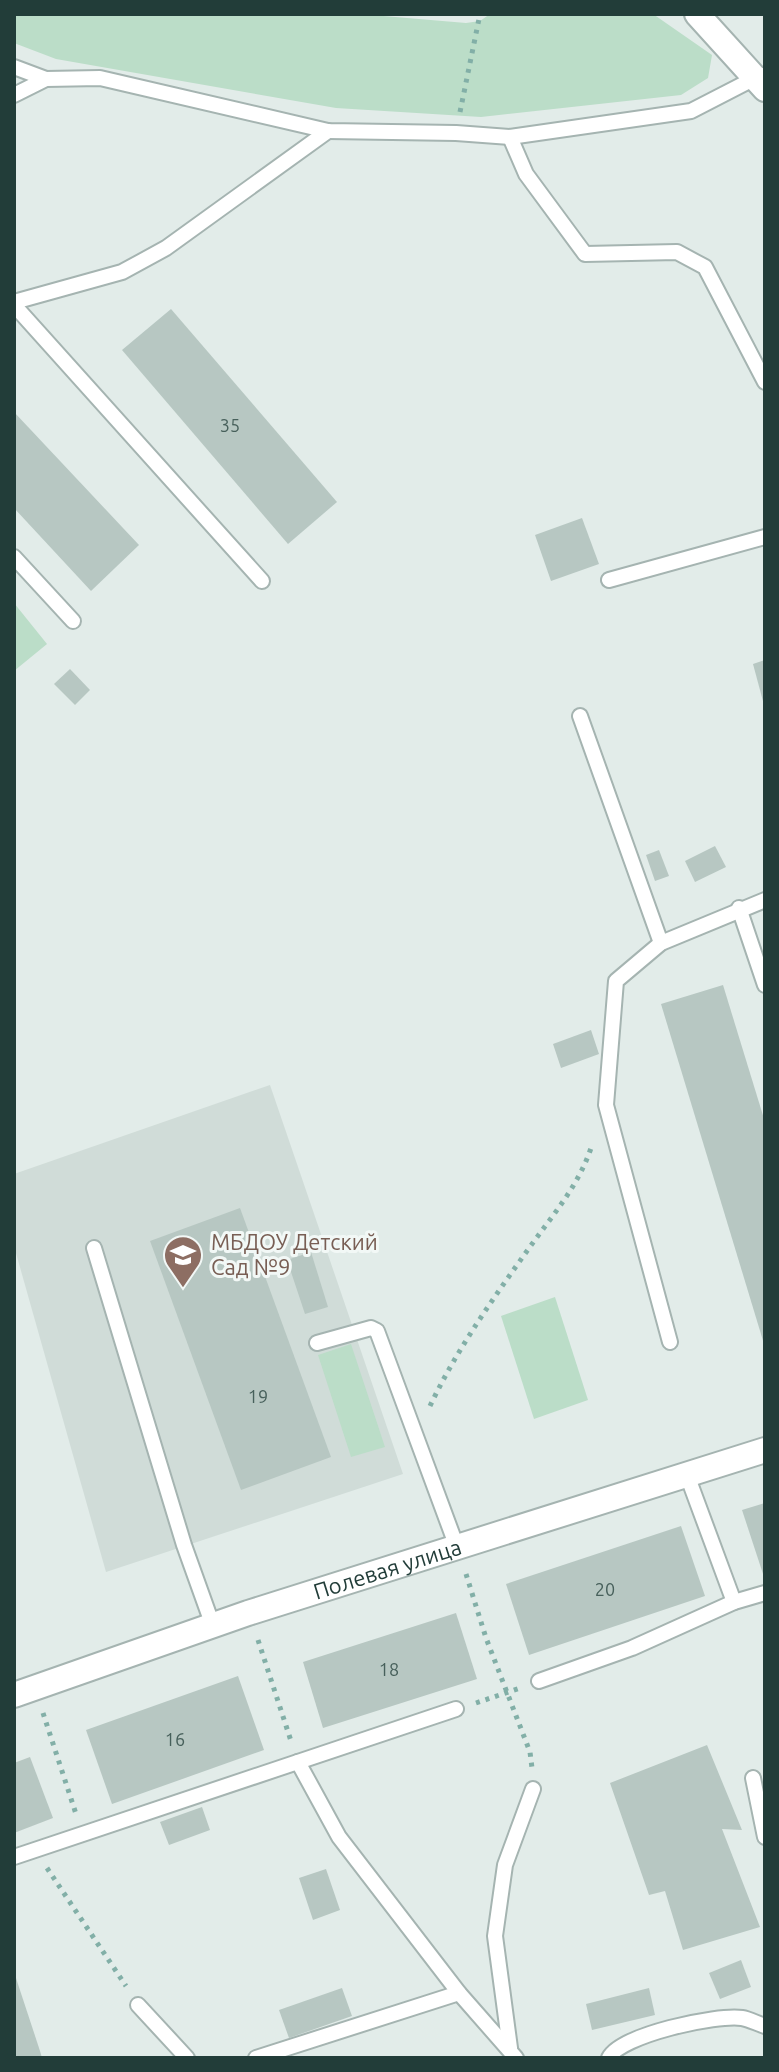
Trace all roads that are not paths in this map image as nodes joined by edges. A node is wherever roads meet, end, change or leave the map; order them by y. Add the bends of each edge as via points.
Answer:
1 (697, 14) edge
2 (14, 67) edge
3 (46, 79) junction
4 (762, 80) edge
5 (14, 95) edge
6 (328, 131) junction
7 (510, 137) junction
8 (14, 303) edge
9 (765, 382) edge
10 (765, 537) edge
11 (14, 557) edge
12 (609, 580) dead end
13 (262, 581) dead end
14 (73, 621) dead end
15 (580, 716) dead end
16 (765, 900) edge
17 (739, 908) junction
18 (661, 943) junction
19 (765, 985) edge
20 (94, 1248) dead end
21 (670, 1342) dead end
22 (317, 1343) dead end
23 (765, 1450) edge
24 (687, 1475) junction
25 (458, 1550) junction
26 (765, 1593) edge
27 (734, 1602) junction
28 (213, 1626) junction
29 (539, 1681) road end
30 (25, 1692) edge
31 (456, 1709) road end
32 (298, 1762) junction
33 (753, 1778) dead end
34 (533, 1789) road end
35 (765, 1837) edge
36 (14, 1857) edge
37 (459, 1993) junction
38 (138, 2005) road end
39 (765, 2026) edge
40 (513, 2053) edge
41 (187, 2058) edge
42 (256, 2058) edge
43 (609, 2058) edge

1 - 4 street
2 - 3 lane
3 - 5 lane
3 - 6 lane via 100,78
4 - 7 lane via 691,111
6 - 7 lane
6 - 8 lane via 166,248 122,272
7 - 9 lane via 526,174 585,254 677,252 705,267
8 - 13 lane
10 - 12 lane
11 - 14 lane
15 - 18 lane
16 - 17 lane
17 - 18 lane
17 - 19 lane
18 - 21 lane via 616,981 606,1105
20 - 28 lane
22 - 25 lane via 371,1328 377,1331
23 - 24 street, Полевая улица
24 - 25 street, Полевая улица
24 - 27 lane
25 - 28 street, Полевая улица
26 - 27 lane
27 - 29 lane via 632,1648
28 - 30 street, Полевая улица
31 - 32 lane
32 - 36 lane
32 - 37 lane via 339,1837
33 - 35 lane
34 - 40 lane via 505,1865 495,1936
37 - 40 lane
37 - 42 lane
38 - 41 lane
39 - 43 lane via 741,2017 664,2028 623,2043

